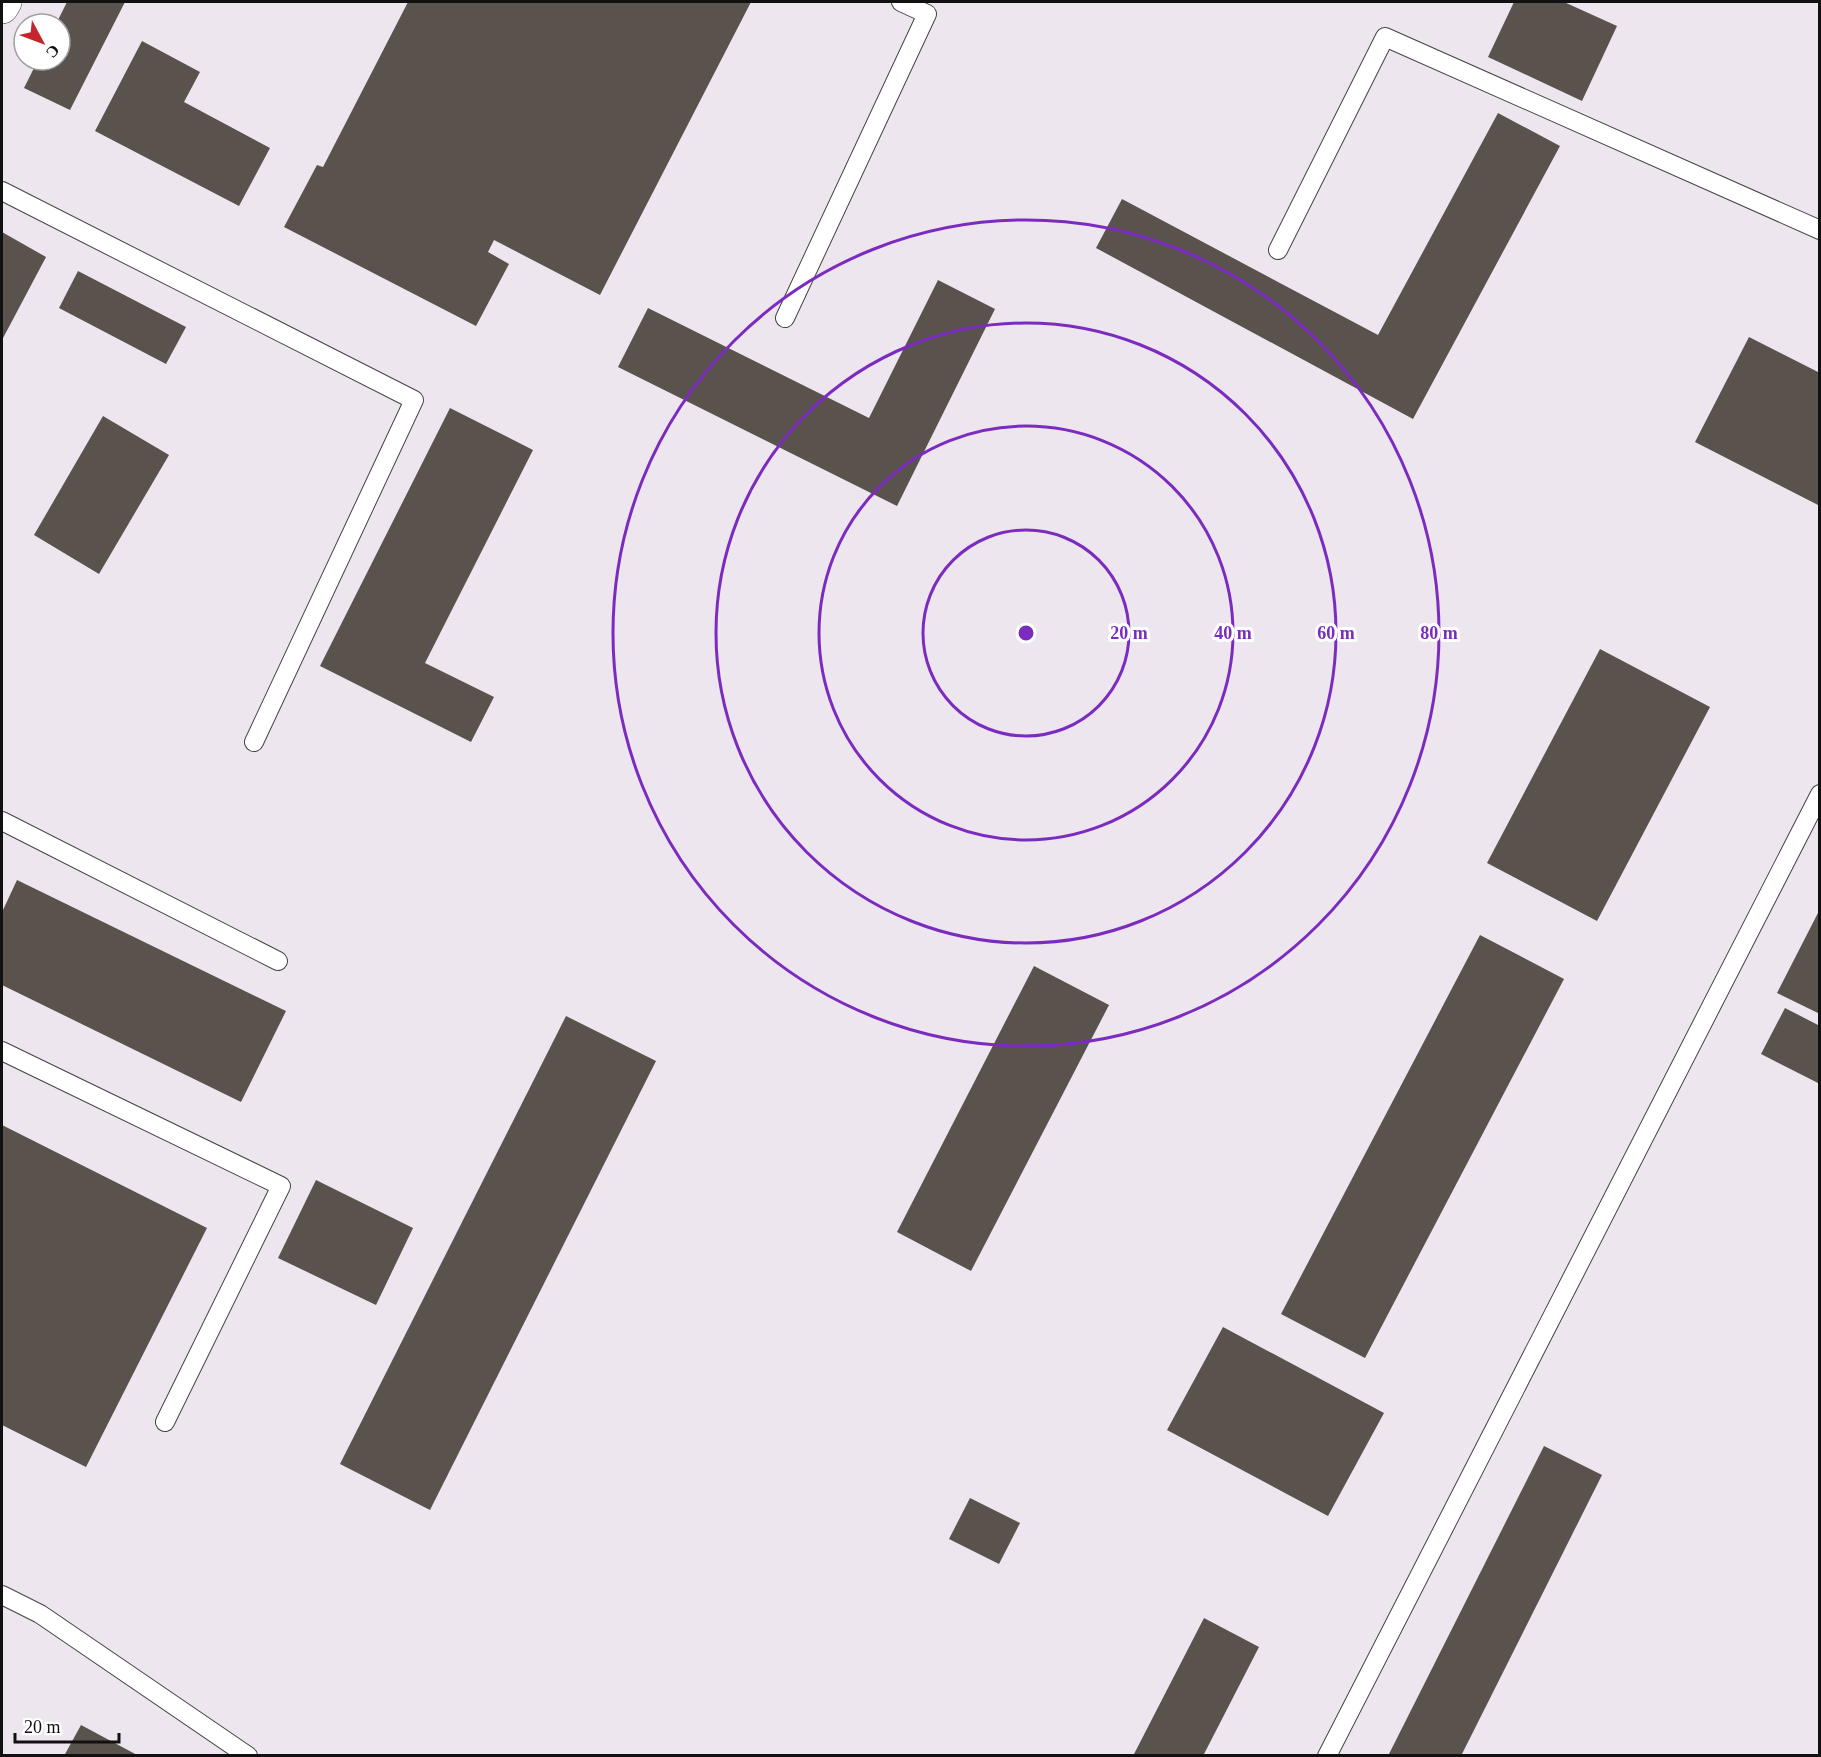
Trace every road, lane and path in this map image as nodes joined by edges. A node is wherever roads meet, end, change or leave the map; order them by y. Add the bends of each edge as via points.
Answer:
1 (4, 2) edge
2 (901, 2) edge
3 (2, 8) edge
4 (2, 191) edge
5 (1820, 231) edge
6 (1278, 250) dead end
7 (785, 318) dead end
8 (254, 742) dead end
9 (1820, 794) edge
10 (2, 821) edge
11 (278, 961) dead end
12 (2, 1051) edge
13 (165, 1422) dead end
14 (2, 1595) edge
15 (248, 1755) edge
16 (1328, 1755) edge

1 - 3 street
2 - 7 lane via 927,14
4 - 8 lane via 414,400
5 - 6 lane via 1385,37
9 - 16 lane
10 - 11 lane
12 - 13 lane via 282,1186
14 - 15 lane via 40,1614

